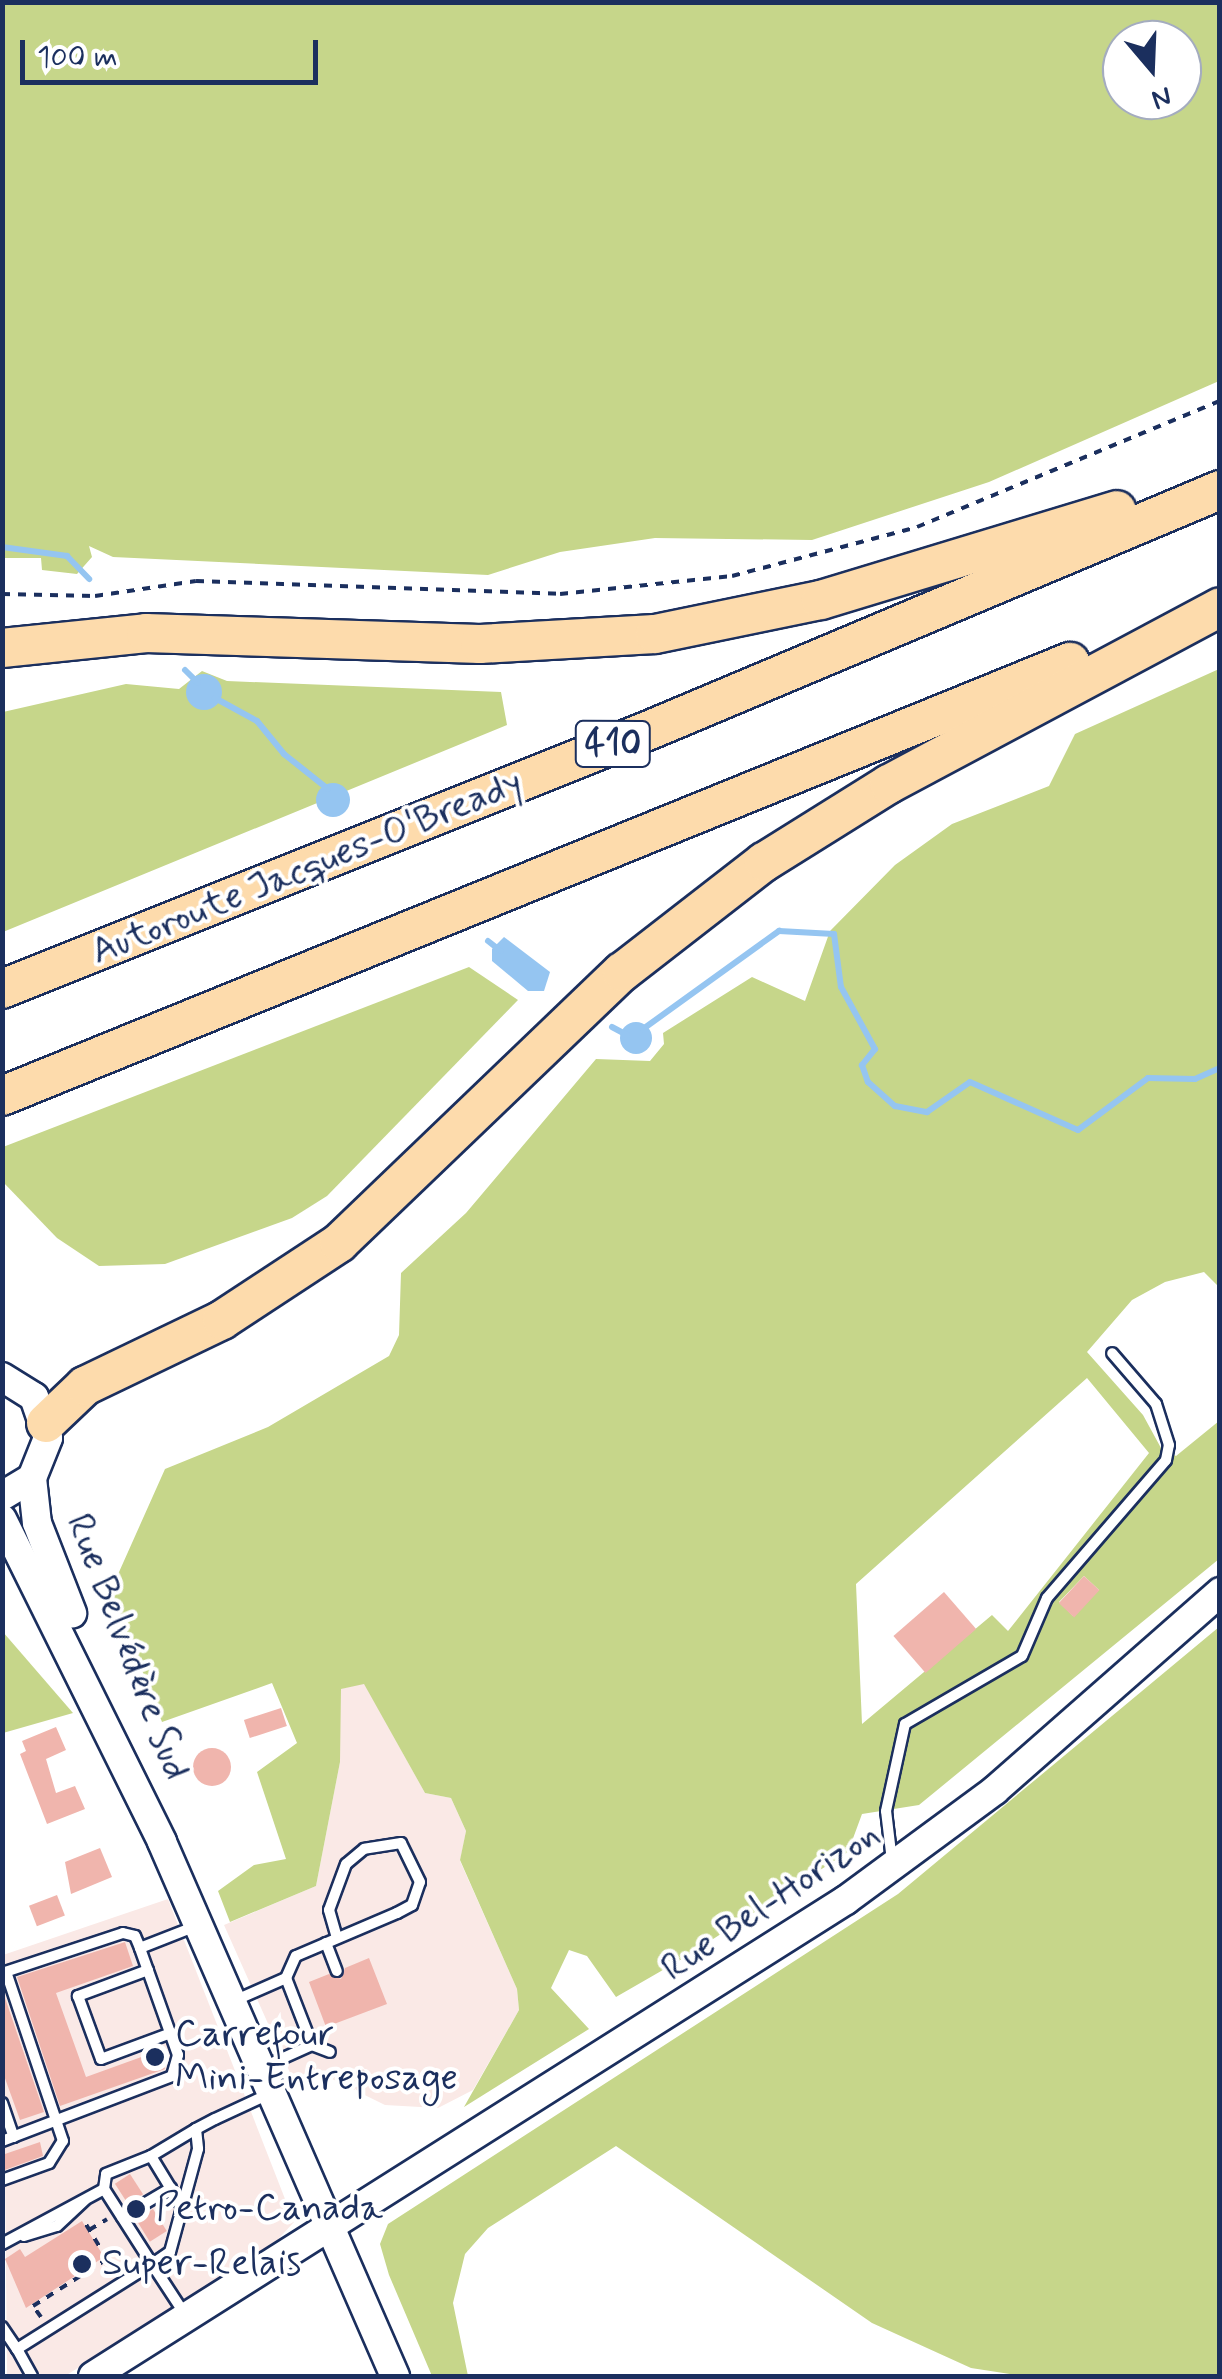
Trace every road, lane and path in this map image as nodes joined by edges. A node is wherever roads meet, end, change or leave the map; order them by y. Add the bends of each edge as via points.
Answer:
1 (1220, 401) edge
2 (1220, 478) edge
3 (1220, 490) edge
4 (2, 594) edge
5 (1220, 598) edge
6 (1220, 606) edge
7 (2, 648) edge
8 (2, 989) edge
9 (2, 1096) edge
10 (1112, 1353) dead end
11 (2, 1377) edge
12 (46, 1424) junction
13 (32, 1478) junction
14 (2, 1496) edge
15 (2, 1520) edge
16 (1220, 1592) edge
17 (162, 1842) junction
18 (893, 1867) junction
19 (198, 1925) junction
20 (331, 1940) junction
21 (140, 1948) junction
22 (148, 1970) junction
23 (337, 1971) dead end
24 (4, 1972) edge
25 (286, 1978) junction
26 (231, 2002) junction
27 (171, 2033) junction
28 (312, 2045) junction
29 (330, 2052) dead end
30 (266, 2081) junction
31 (2, 2103) edge
32 (58, 2122) junction
33 (196, 2130) junction
34 (8, 2139) edge
35 (150, 2156) junction
36 (2, 2180) edge
37 (171, 2188) junction
38 (104, 2189) junction
39 (182, 2207) junction
40 (122, 2217) junction
41 (83, 2220) dead end
42 (105, 2220) dead end
43 (330, 2228) junction
44 (90, 2230) junction
45 (2, 2244) edge
46 (107, 2259) junction
47 (152, 2264) junction
48 (115, 2270) dead end
49 (188, 2318) junction
50 (43, 2320) dead end
51 (2, 2328) edge
52 (17, 2349) junction
53 (32, 2376) edge
54 (94, 2376) edge
55 (396, 2376) edge

1 - 4 path via 918,526 732,576 560,594 196,581 95,596
2 - 7 highway via 821,600 655,634 502,644 146,633
3 - 8 highway, Autoroute Jacques-O'Bready / 410 via 670,721
5 - 9 highway via 614,852
6 - 12 highway via 889,784 764,862 622,972 339,1243 232,1314 85,1386
10 - 18 lane via 1156,1404 1169,1445 1166,1460 1047,1598 1022,1656 905,1724 886,1810
11 - 12 street via 28,1392
12 - 13 street via 46,1452
13 - 14 street
13 - 17 street, Rue Belvédère Sud via 43,1542
15 - 17 street, Rue Belvédère Sud
16 - 18 street, Rue Bel-Horizon via 995,1790
17 - 19 street, Rue Belvédère Sud
18 - 43 street, Rue Bel-Horizon via 770,1952
19 - 21 lane
19 - 26 street, Rue Belvédère Sud
20 - 20 lane via 415,1901 420,1882 401,1843 374,1845 346,1864 330,1904
20 - 23 lane
20 - 25 lane via 296,1956
21 - 22 lane
21 - 24 lane via 136,1936 123,1933
22 - 27 lane
22 - 27 lane via 78,1996 89,2027 101,2059
24 - 32 lane
25 - 26 lane
25 - 28 lane
26 - 30 street, Rue Belvédère Sud
27 - 32 lane via 179,2061 168,2080
28 - 29 lane
28 - 30 lane
30 - 33 lane
30 - 43 street, Rue Belvédère Sud
31 - 34 lane
32 - 34 lane
32 - 36 lane via 62,2146 53,2160
33 - 35 lane
33 - 39 lane
35 - 37 lane
35 - 38 lane via 106,2174
37 - 39 lane
37 - 40 lane
38 - 40 lane
38 - 45 lane
39 - 47 lane via 170,2252
40 - 47 lane
41 - 44 path
42 - 44 path
43 - 49 street, Rue Bel-Horizon
43 - 55 street, Rue Belvédère Sud
44 - 46 path
46 - 48 path
46 - 50 path via 33,2306
47 - 49 lane
47 - 52 lane
49 - 54 street, Rue Bel-Horizon
51 - 52 lane
52 - 53 lane

